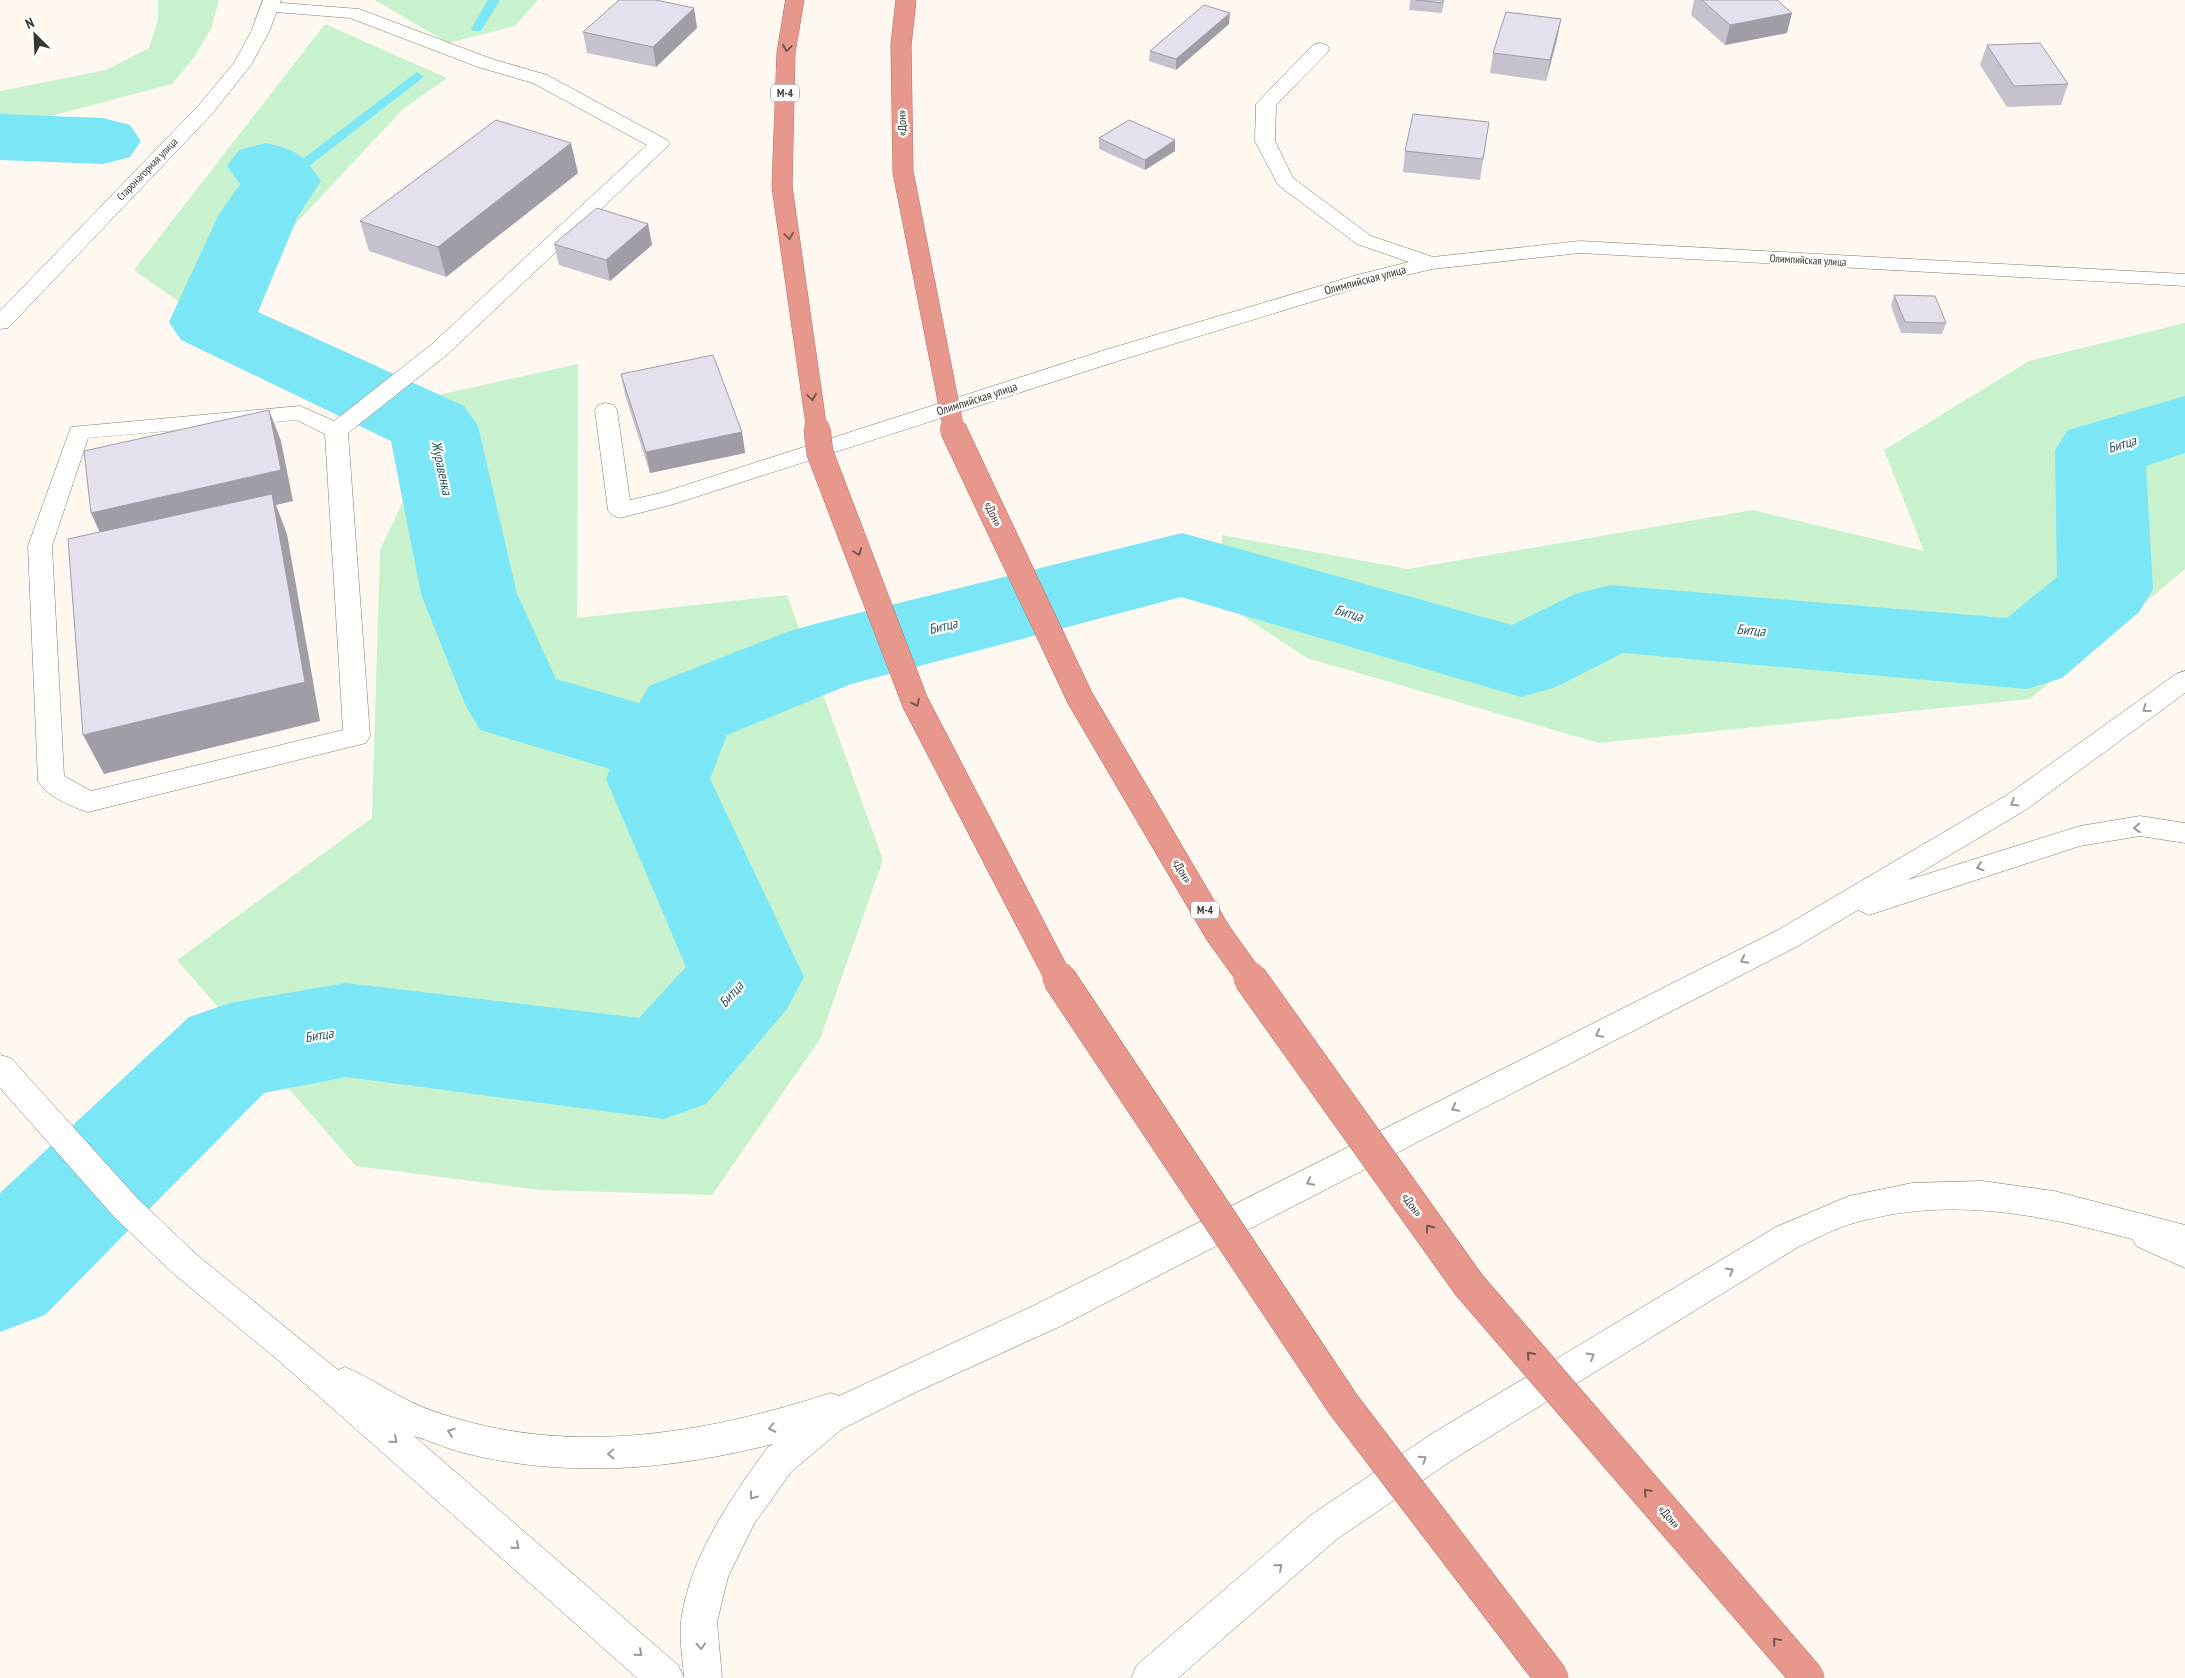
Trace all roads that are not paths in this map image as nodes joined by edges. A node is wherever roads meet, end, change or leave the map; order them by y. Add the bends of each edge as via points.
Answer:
1 (795, 0) edge
2 (906, 0) edge
3 (271, 4) edge
4 (1320, 49) dead end
5 (1432, 262) junction
6 (2185, 280) edge
7 (0, 323) edge
8 (606, 410) dead end
9 (336, 431) junction
10 (2185, 680) edge
11 (2185, 833) edge
12 (1788, 938) junction
13 (0, 1067) edge
14 (2113, 1221) junction
15 (2185, 1239) edge
16 (2185, 1254) edge
17 (291, 1350) junction
18 (900, 1383) junction
19 (1242, 1598) junction
20 (665, 1678) edge
21 (703, 1678) edge
22 (1150, 1678) edge
23 (1179, 1678) edge
24 (1552, 1678) edge
25 (1808, 1678) edge

1 -> 24 highway, М-4, bridge via 786,53 782,188 820,453 915,702 1056,974 1343,1404
25 -> 2 highway, «Дон» / М-4, bridge via 1469,1285 1218,933 1080,698 951,425 903,172 901,45
3 - 7 main road, Старонагорная улица via 242,65 217,95
3 - 9 main road via 353,13 485,63 540,79 660,144 440,349
4 - 5 main road, Олимпийская улица via 1266,104 1265,141 1285,181 1364,240
5 - 6 main road, Олимпийская улица via 1580,247
5 - 8 main road, Олимпийская улица via 1364,279 1122,352 666,499 620,510
9 - 9 main road via 300,413 79,432 40,546 51,781 88,802 356,736
10 -> 12 main road via 2017,802
11 -> 12 main road via 2140,826 2080,836 1879,900
12 -> 18 main road via 1049,1315
13 - 17 main road via 126,1209 186,1264
14 - 15 main road
14 - 16 main road
19 -> 14 main road via 1324,1527 1445,1445 1787,1237 1831,1217 1912,1197 1982,1195 2054,1205
18 -> 17 main road via 788,1424 702,1443 615,1454 542,1452 471,1439 412,1418
17 -> 20 main road
18 -> 21 main road via 830,1418 779,1460 742,1512 711,1573 699,1622
19 - 22 main road
19 - 23 main road

